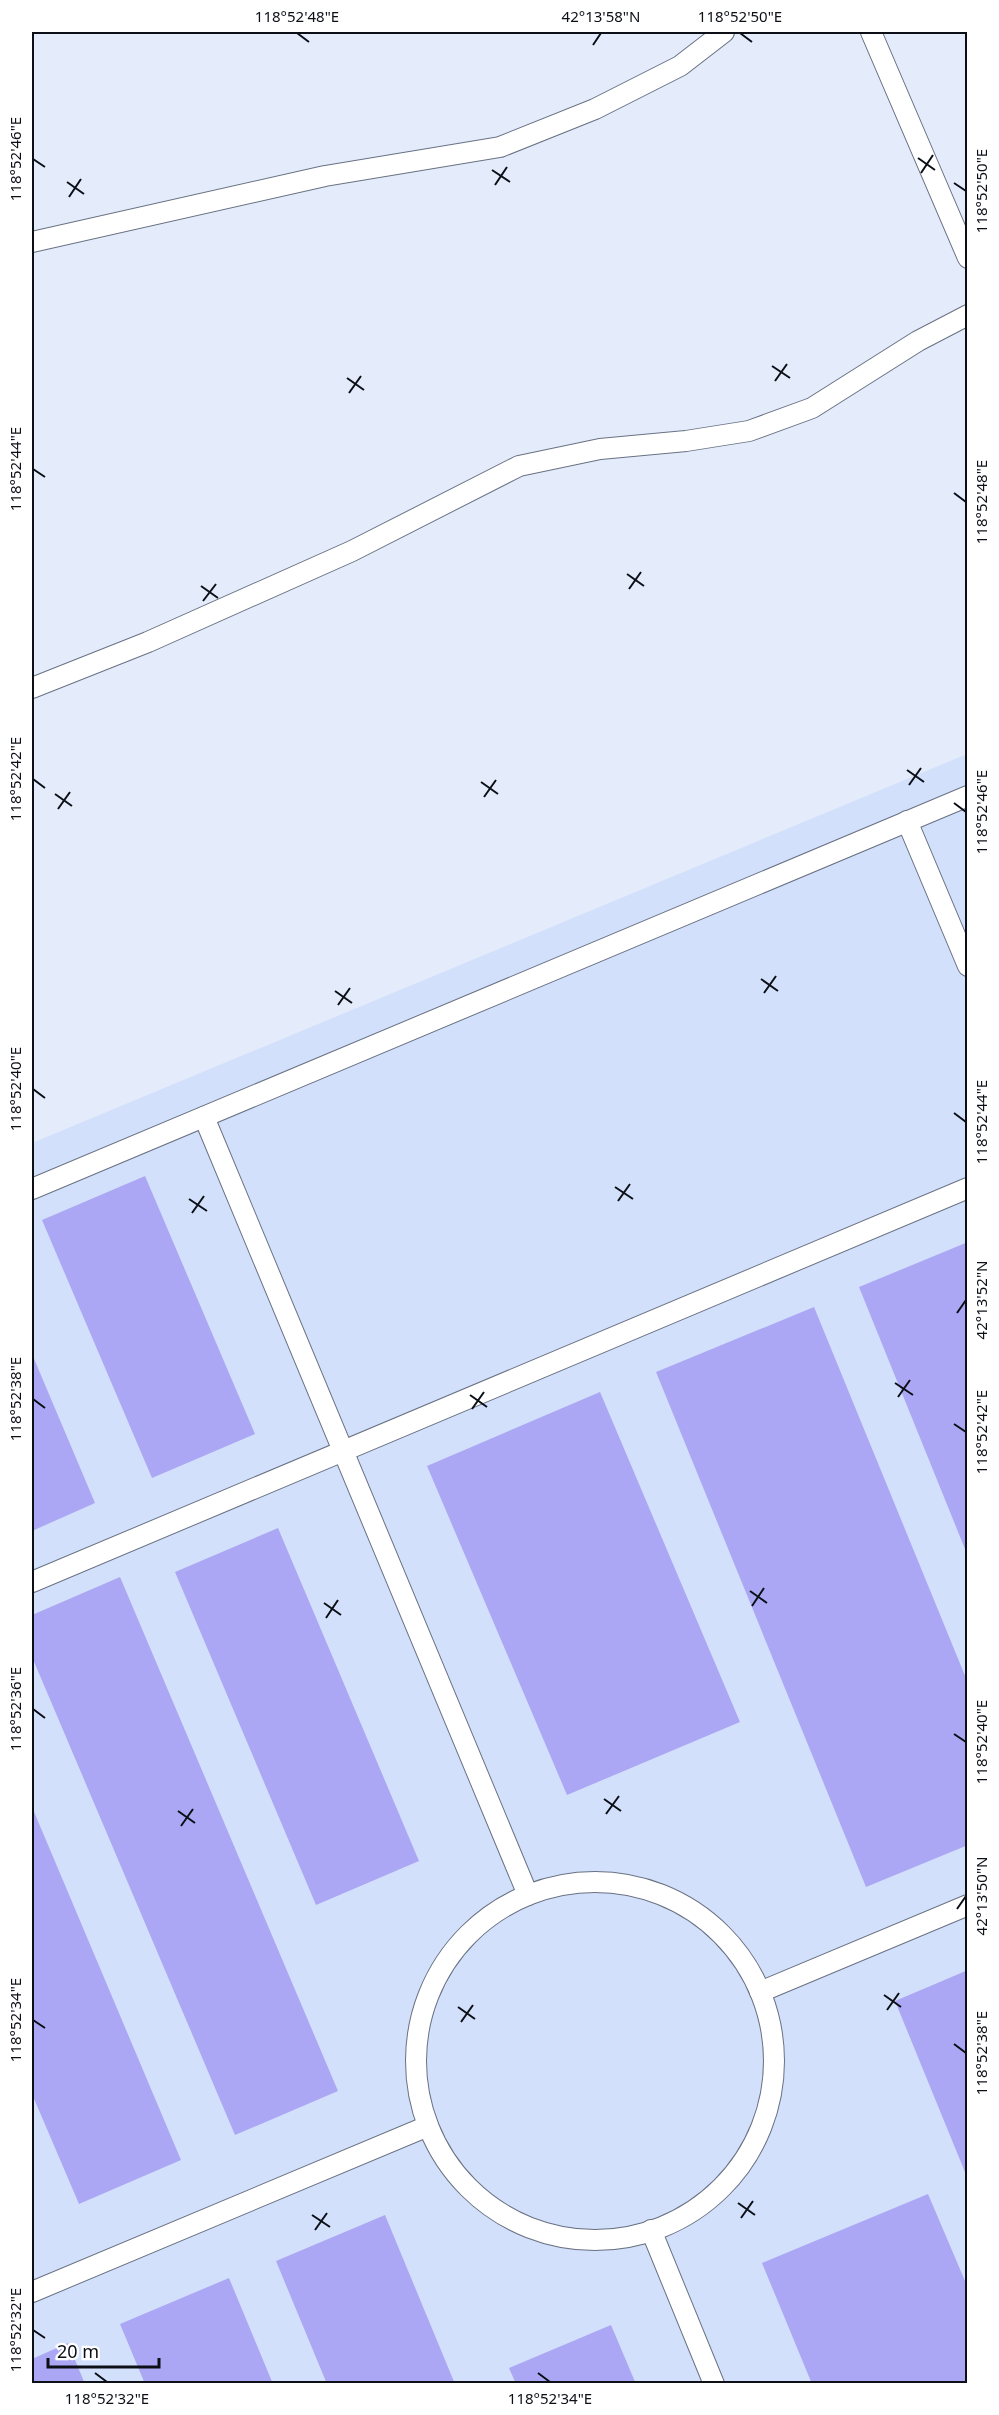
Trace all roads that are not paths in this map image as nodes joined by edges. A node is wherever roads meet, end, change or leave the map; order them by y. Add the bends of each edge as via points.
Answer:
1 (724, 32) edge
2 (871, 32) edge
3 (32, 242) edge
4 (968, 258) edge
5 (968, 315) edge
6 (32, 688) edge
7 (968, 796) edge
8 (907, 821) junction
9 (968, 966) edge
10 (204, 1117) junction
11 (968, 1188) edge
12 (32, 1189) edge
13 (343, 1451) junction
14 (32, 1582) edge
15 (528, 1895) junction
16 (968, 1905) edge
17 (760, 1992) junction
18 (428, 2126) junction
19 (651, 2230) junction
20 (32, 2292) edge
21 (714, 2384) edge

1 - 3 lane via 680,66 595,109 500,147 325,176
2 - 4 lane
5 - 6 lane via 918,341 812,408 749,431 600,449 519,466 352,551 148,642
7 - 8 lane
8 - 9 lane
8 - 10 lane
10 - 12 lane
10 - 13 lane
11 - 13 lane
13 - 14 lane
13 - 15 lane
15 - 17 lane via 569,1883 599,1881 658,1892 711,1924 734,1947
15 - 18 lane via 486,1918 464,1938 431,1988 416,2045 420,2103
16 - 17 lane
17 - 19 lane via 773,2036 774,2069 759,2133 743,2162 722,2187 697,2208
18 - 19 lane via 443,2157 461,2181 510,2219 540,2232 572,2239 605,2240
18 - 20 lane
19 - 21 lane

